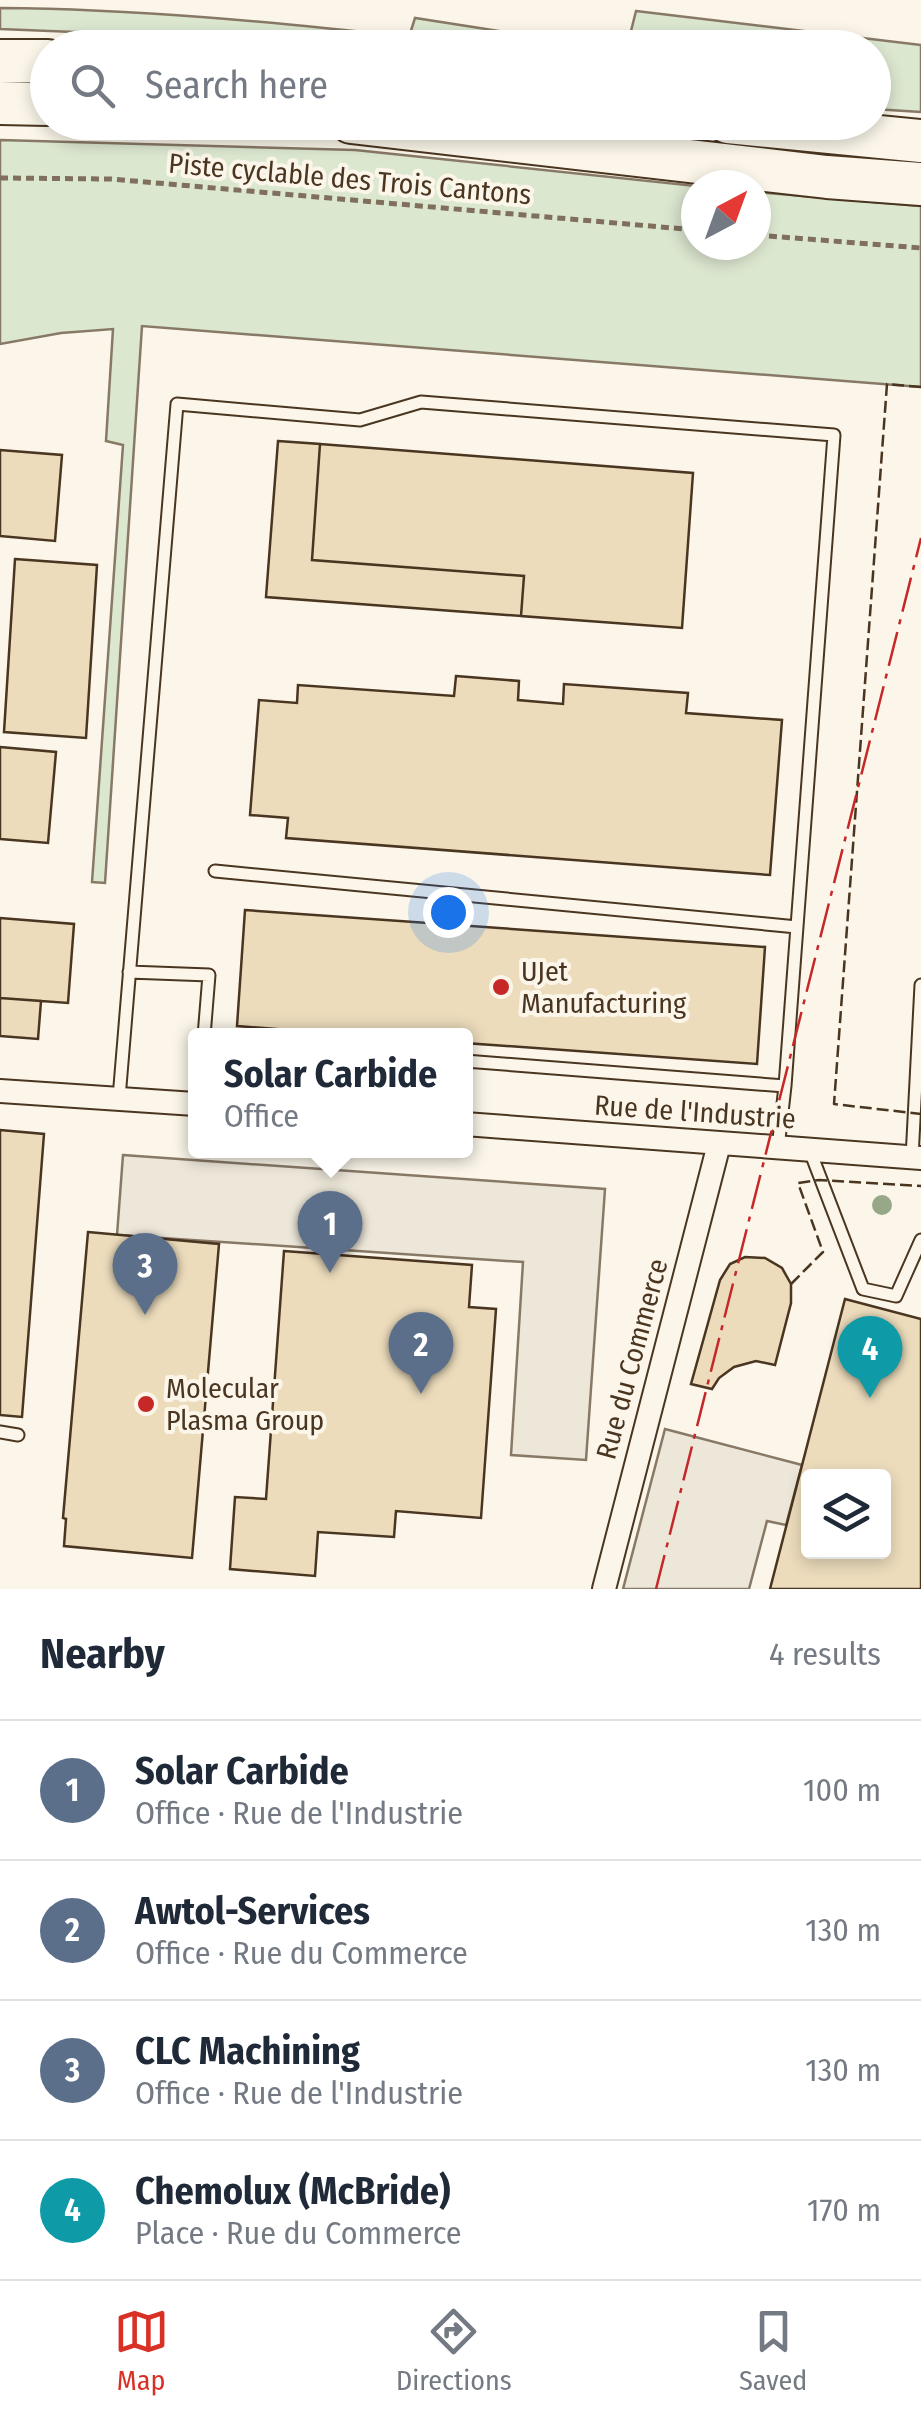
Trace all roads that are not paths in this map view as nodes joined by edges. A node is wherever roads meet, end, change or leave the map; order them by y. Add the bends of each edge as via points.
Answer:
1 (0, 61) edge
2 (30, 62) edge
3 (0, 102) edge
4 (30, 103) edge
5 (0, 122) edge
6 (30, 122) edge
7 (891, 138) edge
8 (503, 140) edge
9 (921, 141) edge
10 (921, 184) edge
11 (214, 871) dead end
12 (797, 927) junction
13 (129, 972) junction
14 (921, 986) edge
15 (205, 1028) edge
16 (473, 1062) edge
17 (785, 1086) junction
18 (0, 1091) edge
19 (119, 1098) junction
20 (188, 1103) edge
21 (473, 1125) edge
22 (719, 1144) junction
23 (778, 1148) junction
24 (810, 1150) junction
25 (917, 1158) edge
26 (921, 1240) edge
27 (0, 1432) edge
28 (18, 1434) dead end
29 (604, 1589) edge

1 - 2 highway
3 - 4 highway
5 - 6 highway
7 - 9 highway
8 - 10 highway
11 - 12 lane
12 - 13 lane via 834,435 421,402 360,420 177,404
12 - 17 lane
13 - 15 lane via 209,975
13 - 19 lane
14 - 25 lane
16 - 17 lane
17 - 23 lane
18 - 19 street
19 - 20 street
21 - 22 street, Rue de l'Industrie
22 - 23 street, Rue de l'Industrie
22 - 29 street, Rue du Commerce
23 - 24 street, Rue de l'Industrie
24 - 25 street, Rue de l'Industrie
24 - 26 lane via 863,1289 896,1296
27 - 28 lane

